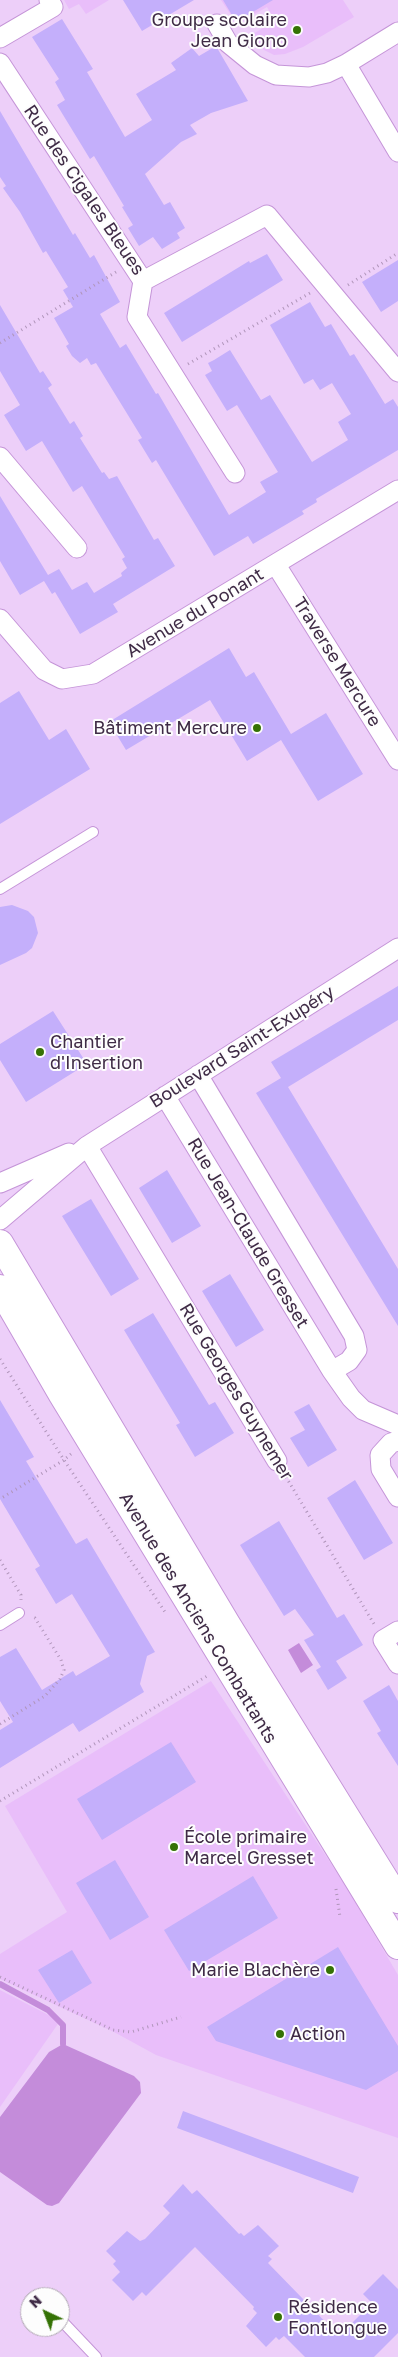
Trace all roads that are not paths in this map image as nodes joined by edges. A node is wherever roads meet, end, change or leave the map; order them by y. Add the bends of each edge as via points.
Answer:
1 (49, 0) edge
2 (216, 24) dead end
3 (398, 32) edge
4 (0, 38) edge
5 (0, 62) edge
6 (346, 64) junction
7 (398, 152) edge
8 (143, 281) junction
9 (398, 372) edge
10 (0, 457) edge
11 (234, 474) dead end
12 (398, 490) edge
13 (77, 548) dead end
14 (276, 564) junction
15 (0, 619) edge
16 (398, 760) edge
17 (93, 832) dead end
18 (0, 889) edge
19 (398, 948) edge
20 (198, 1075) junction
21 (165, 1096) junction
22 (86, 1146) junction
23 (0, 1182) edge
24 (0, 1220) edge
25 (0, 1243) edge
26 (0, 1288) edge
27 (332, 1370) junction
28 (398, 1426) edge
29 (398, 1441) edge
30 (277, 1461) road end
31 (398, 1496) edge
32 (19, 1613) road end
33 (0, 1625) edge
34 (391, 1636) edge
35 (398, 1664) edge
36 (398, 1900) edge
37 (398, 1946) edge
38 (70, 2330) edge
39 (96, 2357) edge

1 - 4 street via 53,7
2 - 6 street via 228,43 255,65 276,75 309,77
3 - 6 street
5 - 8 street, Rue des Cigales Bleues
6 - 7 street
8 - 9 street, Rue des Cigales Bleues via 266,215
8 - 11 street via 137,317
10 - 13 street
12 - 14 street, Avenue du Ponant
14 - 15 street, Avenue du Ponant via 93,674 76,678 62,679 44,670
14 - 16 street, Traverse Mercure
17 - 18 lane
19 - 20 street, Boulevard Saint-Exupéry
20 - 21 street, Boulevard Saint-Exupéry
20 - 27 street via 354,1336 357,1350 349,1361
21 - 22 street, Boulevard Saint-Exupéry
21 - 27 street, Rue Jean-Claude Gresset
22 - 23 street, Boulevard Saint-Exupéry
22 - 24 street, Boulevard Saint-Exupéry
22 - 30 street, Rue Georges Guynemer
25 - 36 main road, Avenue des Anciens Combattants via 227,1624
26 - 37 main road, Avenue des Anciens Combattants via 72,1412
27 - 28 street, Rue Jean-Claude Gresset via 363,1410
29 - 31 street via 380,1455 381,1469
32 - 33 lane
34 - 35 street
38 - 39 lane

